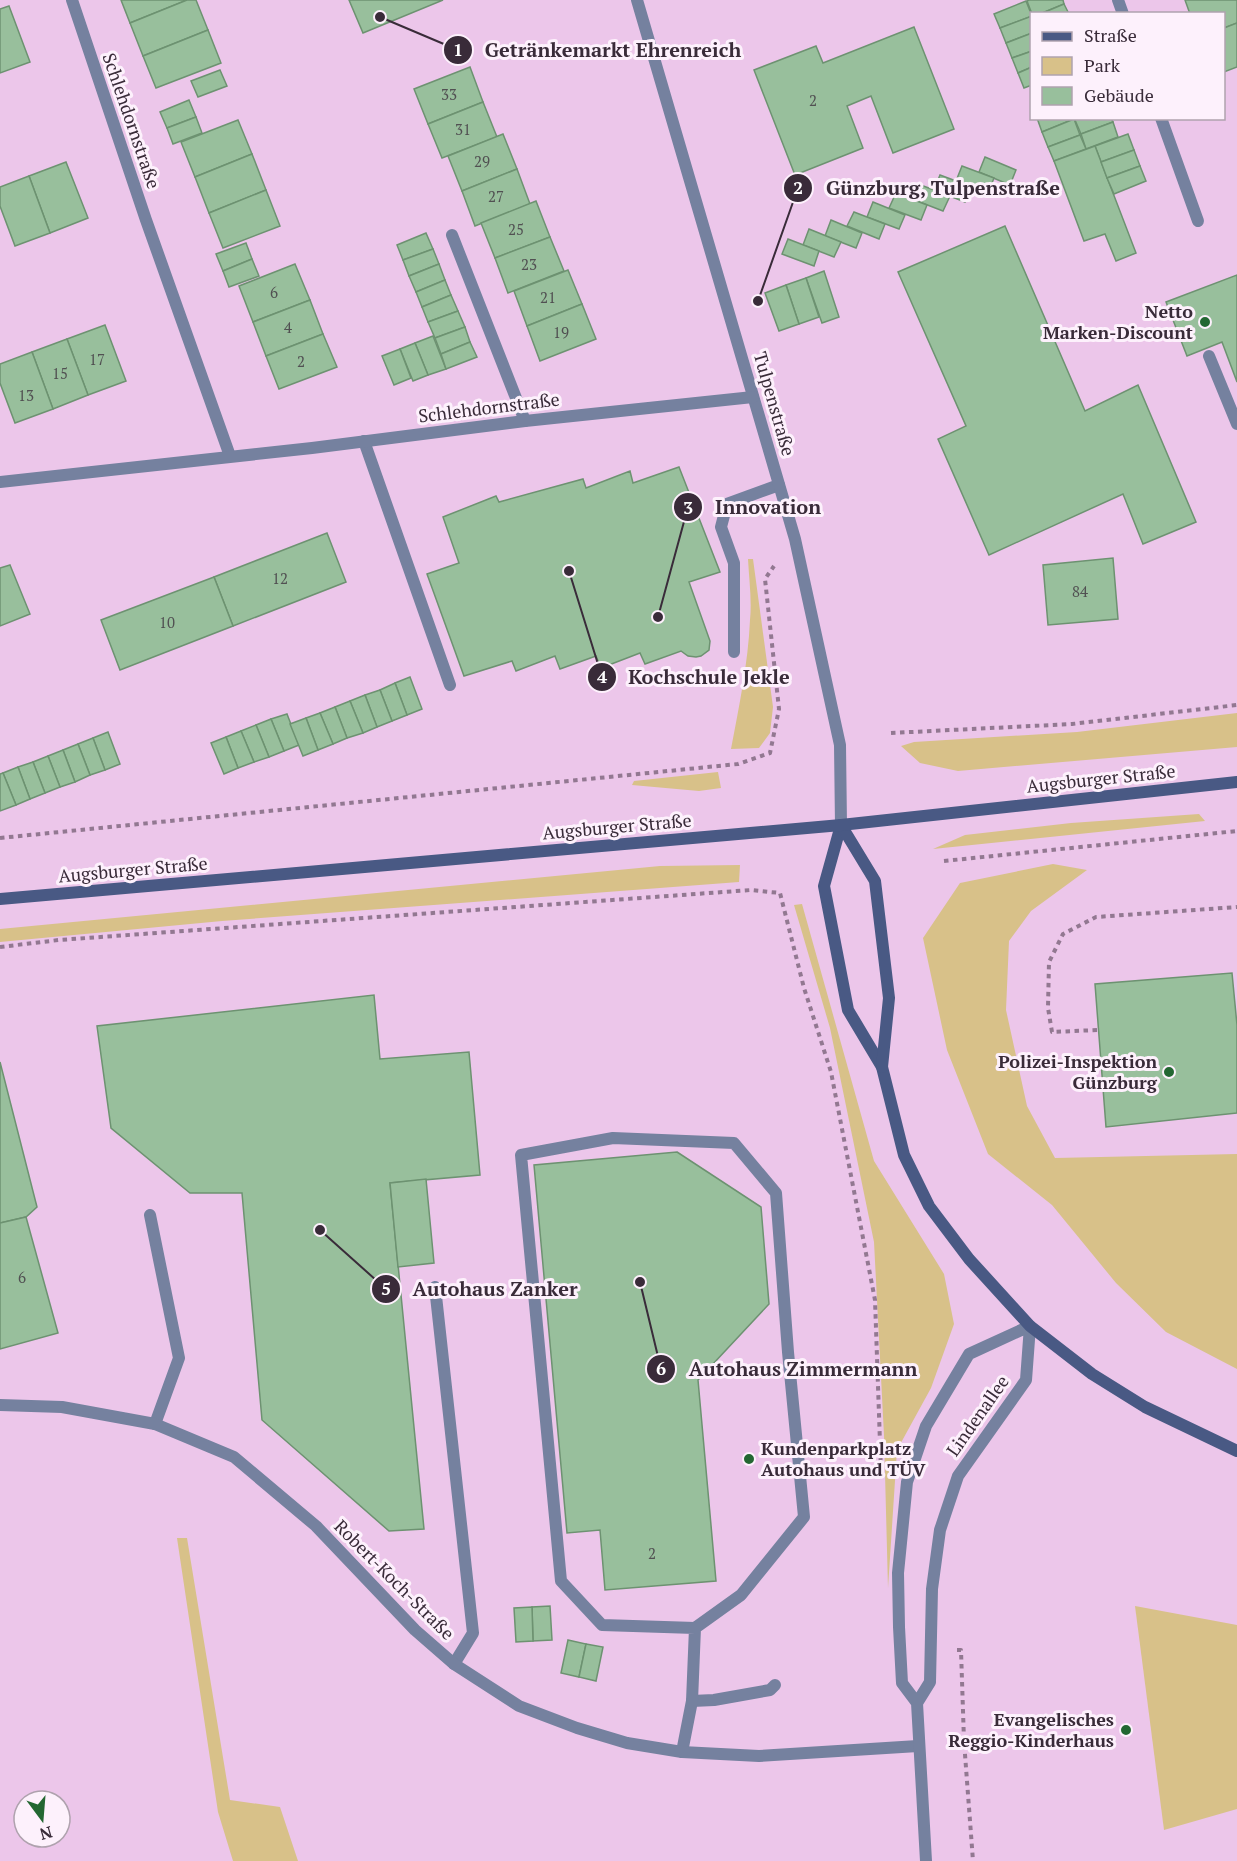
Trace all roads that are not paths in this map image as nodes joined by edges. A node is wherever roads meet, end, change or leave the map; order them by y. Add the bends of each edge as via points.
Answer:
1 (72, 0) edge
2 (637, 0) edge
3 (1162, 120) edge
4 (1198, 221) dead end
5 (452, 235) dead end
6 (1209, 356) dead end
7 (753, 397) junction
8 (525, 421) junction
9 (1237, 424) edge
10 (364, 441) junction
11 (230, 456) junction
12 (0, 482) edge
13 (779, 485) junction
14 (734, 652) dead end
15 (450, 685) dead end
16 (1237, 782) edge
17 (841, 825) junction
18 (0, 899) edge
19 (882, 1066) junction
20 (150, 1215) dead end
21 (435, 1287) dead end
22 (1030, 1326) junction
23 (0, 1405) edge
24 (155, 1424) junction
25 (1237, 1451) edge
26 (695, 1628) junction
27 (454, 1664) junction
28 (776, 1685) dead end
29 (692, 1701) junction
30 (917, 1703) junction
31 (918, 1746) junction
32 (682, 1752) junction
33 (926, 1861) edge

1 - 11 street, Schlehdornstraße
2 - 7 street, Tulpenstraße
3 - 4 street
5 - 8 street
6 - 9 street
7 - 8 street, Schlehdornstraße
7 - 13 street, Tulpenstraße
8 - 10 street, Schlehdornstraße
10 - 11 street, Schlehdornstraße
10 - 15 street
11 - 12 street, Schlehdornstraße
13 - 14 street via 727,504 720,527 734,563
13 - 17 street, Tulpenstraße via 795,539 840,745
16 - 17 main road, Augsburger Straße
17 - 18 main road, Augsburger Straße
17 - 19 main road via 875,881 889,998
17 - 19 main road via 824,886 848,1010
19 - 22 main road via 904,1155 930,1206 969,1259
20 - 24 street via 179,1358
21 - 27 street via 473,1633
22 - 25 main road via 1092,1374 1145,1407
22 - 30 street, Lindenallee via 1026,1380 958,1476 940,1530 932,1589 930,1682
22 - 30 street, Lindenallee via 969,1354 926,1426 907,1482 898,1572 899,1627 902,1683
23 - 24 street, Robert-Koch-Straße via 62,1407
24 - 27 street, Robert-Koch-Straße via 234,1457 316,1527 415,1630
26 - 26 street via 741,1595 804,1517 776,1193 734,1143 613,1138 521,1155 561,1581 602,1625
26 - 29 street
27 - 32 street, Robert-Koch-Straße via 519,1706 627,1743
28 - 29 street via 770,1690
29 - 32 street
30 - 31 street, Lindenallee
31 - 32 street, Robert-Koch-Straße via 759,1756
31 - 33 street, Lindenallee

